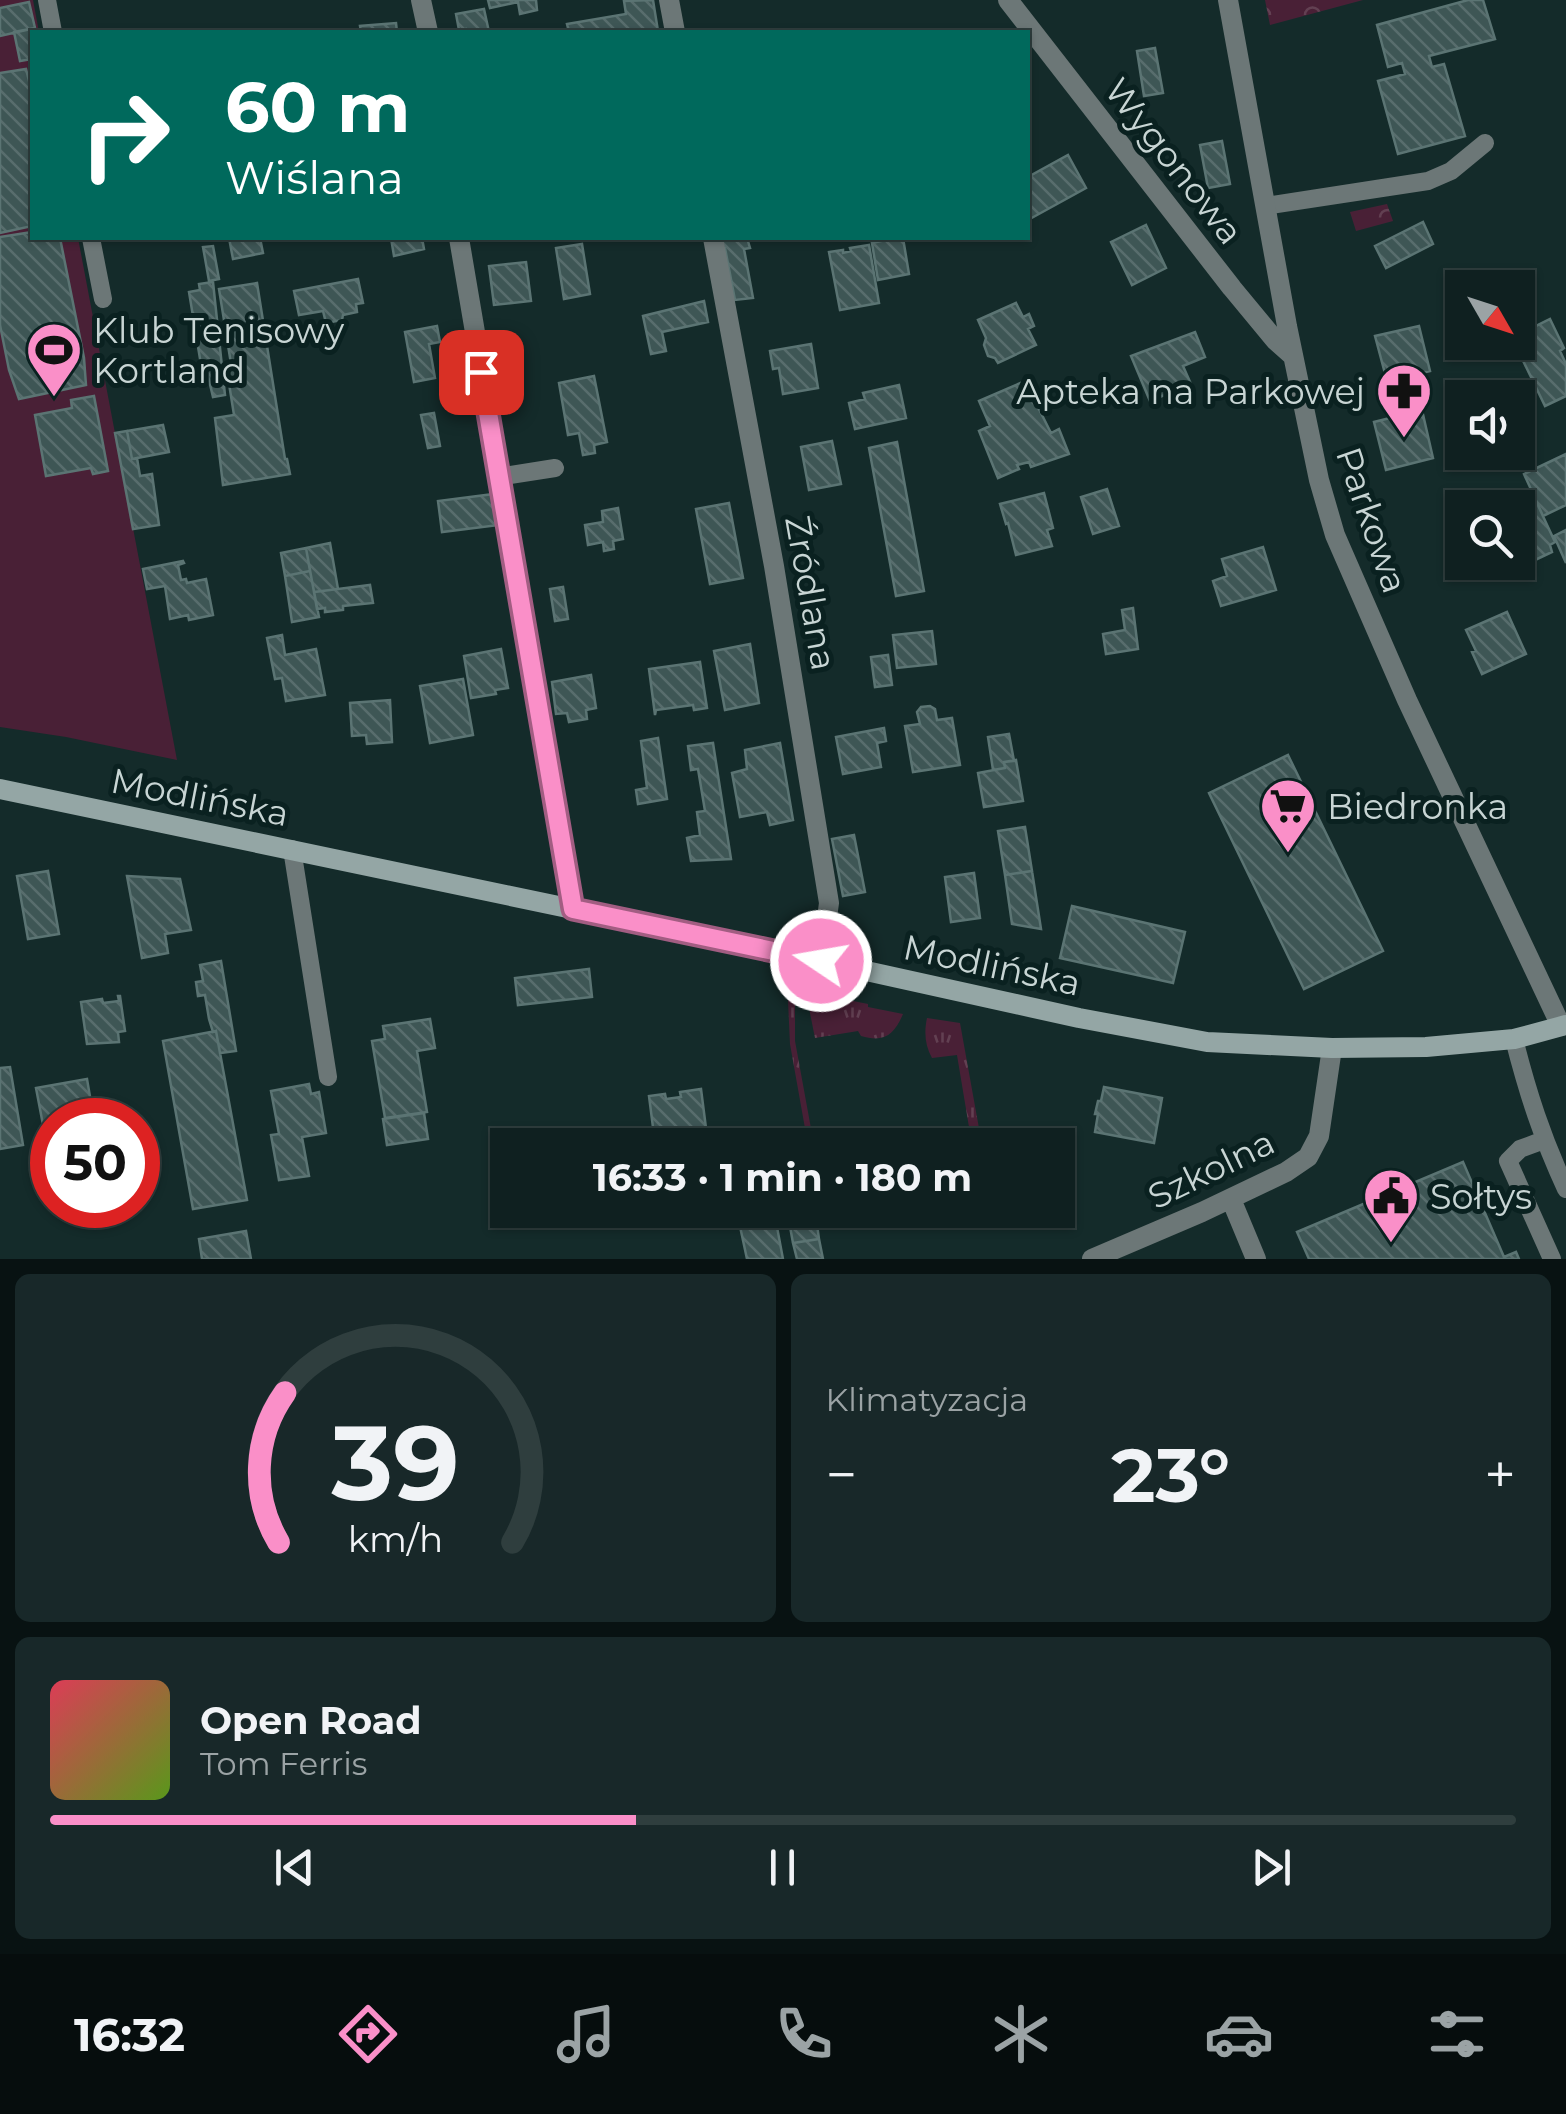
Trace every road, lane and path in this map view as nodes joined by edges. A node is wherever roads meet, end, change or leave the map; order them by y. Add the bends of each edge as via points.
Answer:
1 (46, 0) edge
2 (421, 0) edge
3 (669, 0) edge
4 (1008, 0) edge
5 (1228, 0) edge
6 (53, 30) edge
7 (428, 30) edge
8 (675, 30) edge
9 (1485, 143) dead end
10 (1265, 206) junction
11 (91, 240) edge
12 (459, 240) edge
13 (713, 240) edge
14 (103, 299) dead end
15 (1294, 356) junction
16 (555, 468) dead end
17 (498, 477) junction
18 (0, 789) edge
19 (292, 849) junction
20 (573, 909) junction
21 (821, 961) junction
22 (1564, 1026) edge
23 (1514, 1039) junction
24 (1332, 1048) junction
25 (328, 1076) dead end
26 (1544, 1140) junction
27 (1566, 1189) edge
28 (1231, 1199) junction
29 (1092, 1259) edge
30 (1256, 1259) edge
31 (1552, 1259) edge

1 - 6 lane
2 - 7 street
3 - 8 street
4 - 15 street, Wygonowa via 1232,288
5 - 10 street, Parkowa
9 - 10 lane via 1428,181
10 - 15 street, Parkowa
11 - 14 lane
12 - 17 street
13 - 21 street, Źródlana via 829,903
15 - 22 street, Parkowa via 1336,534 1407,700
16 - 17 lane
17 - 20 street
18 - 19 main road, Modlińska
19 - 20 main road, Modlińska
19 - 25 lane
20 - 21 main road, Modlińska
21 - 24 main road, Modlińska via 1207,1042
22 - 23 main road, Modlińska
23 - 24 main road, Modlińska
23 - 26 lane
24 - 28 street, Szkolna via 1319,1136 1308,1157
26 - 27 lane
26 - 31 lane via 1508,1161
28 - 29 street, Szkolna
28 - 30 street

